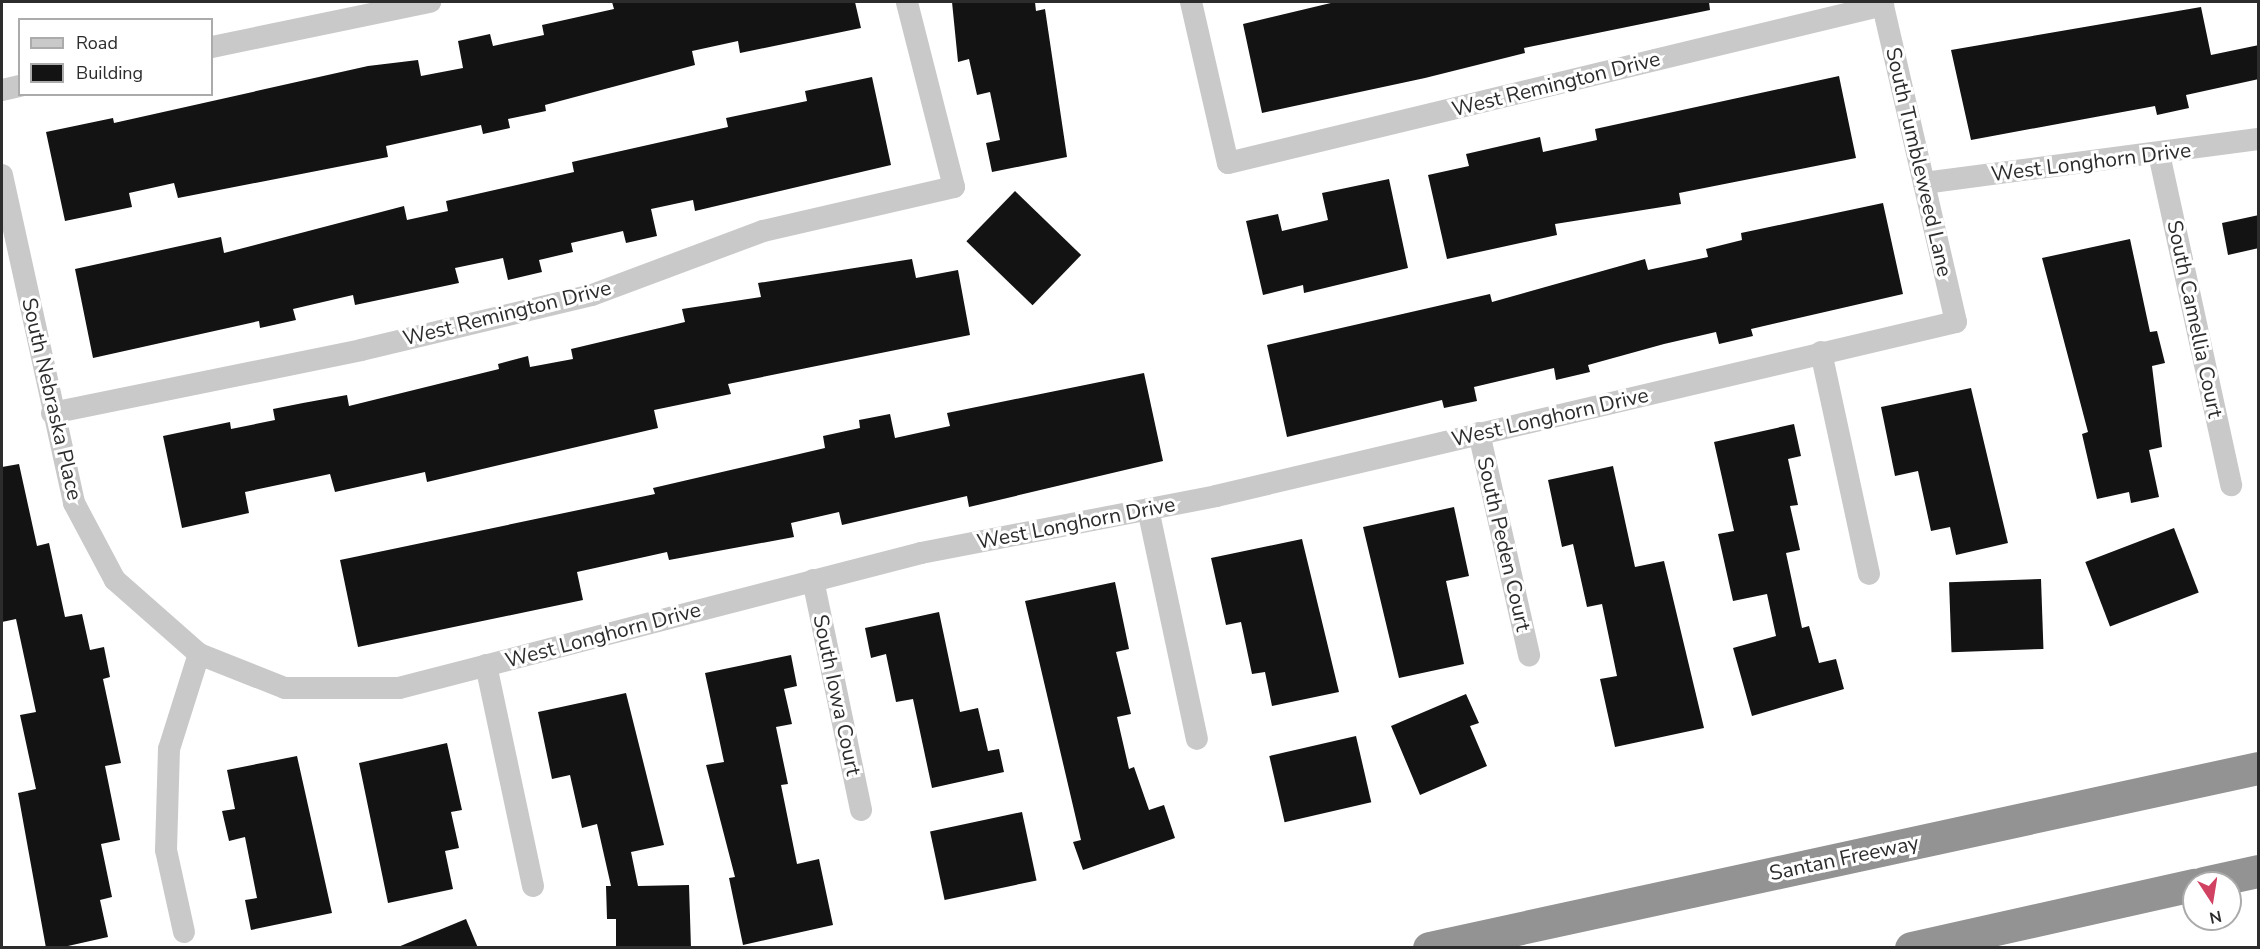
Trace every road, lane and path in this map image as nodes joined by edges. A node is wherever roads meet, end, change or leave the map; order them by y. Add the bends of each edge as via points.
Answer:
1 (430, 2) edge
2 (906, 2) edge
3 (1191, 2) edge
4 (1883, 3) edge
5 (213, 47) edge
6 (18, 86) edge
7 (2, 90) edge
8 (2259, 139) edge
9 (2159, 154) junction
10 (2, 175) edge
11 (1924, 183) junction
12 (1956, 322) joint
13 (1821, 352) junction
14 (52, 413) junction
15 (1479, 434) junction
16 (2231, 485) dead end
17 (1148, 509) junction
18 (1869, 574) dead end
19 (813, 580) junction
20 (198, 654) junction
21 (1529, 656) dead end
22 (486, 665) junction
23 (1197, 739) dead end
24 (2259, 768) edge
25 (861, 810) dead end
26 (533, 886) dead end
27 (2182, 888) edge
28 (184, 932) dead end
29 (1429, 948) edge
30 (1911, 948) edge

1 - 5 street
2 - 14 street, West Remington Drive via 954,187 763,231 592,295 361,350
3 - 4 street, West Remington Drive via 1228,163
4 - 11 street, South Tumbleweed Lane
6 - 7 street
8 - 9 street, West Longhorn Drive
9 - 11 street, West Longhorn Drive
9 - 16 street, South Camellia Court
10 - 14 street, South Nebraska Place
11 - 12 street, South Tumbleweed Lane
12 - 13 street, West Longhorn Drive
13 - 15 street, West Longhorn Drive
13 - 18 street
14 - 20 street, South Nebraska Place via 74,503 115,580
15 - 17 street, West Longhorn Drive
15 - 21 street, South Peden Court
17 - 19 street, West Longhorn Drive via 921,553
17 - 23 street
19 - 22 street, West Longhorn Drive
19 - 25 street, South Iowa Court
20 - 22 street, West Longhorn Drive via 285,688 399,688
20 - 28 street via 169,749 166,850
22 - 26 street
24 - 29 highway, Santan Freeway
27 - 30 highway

